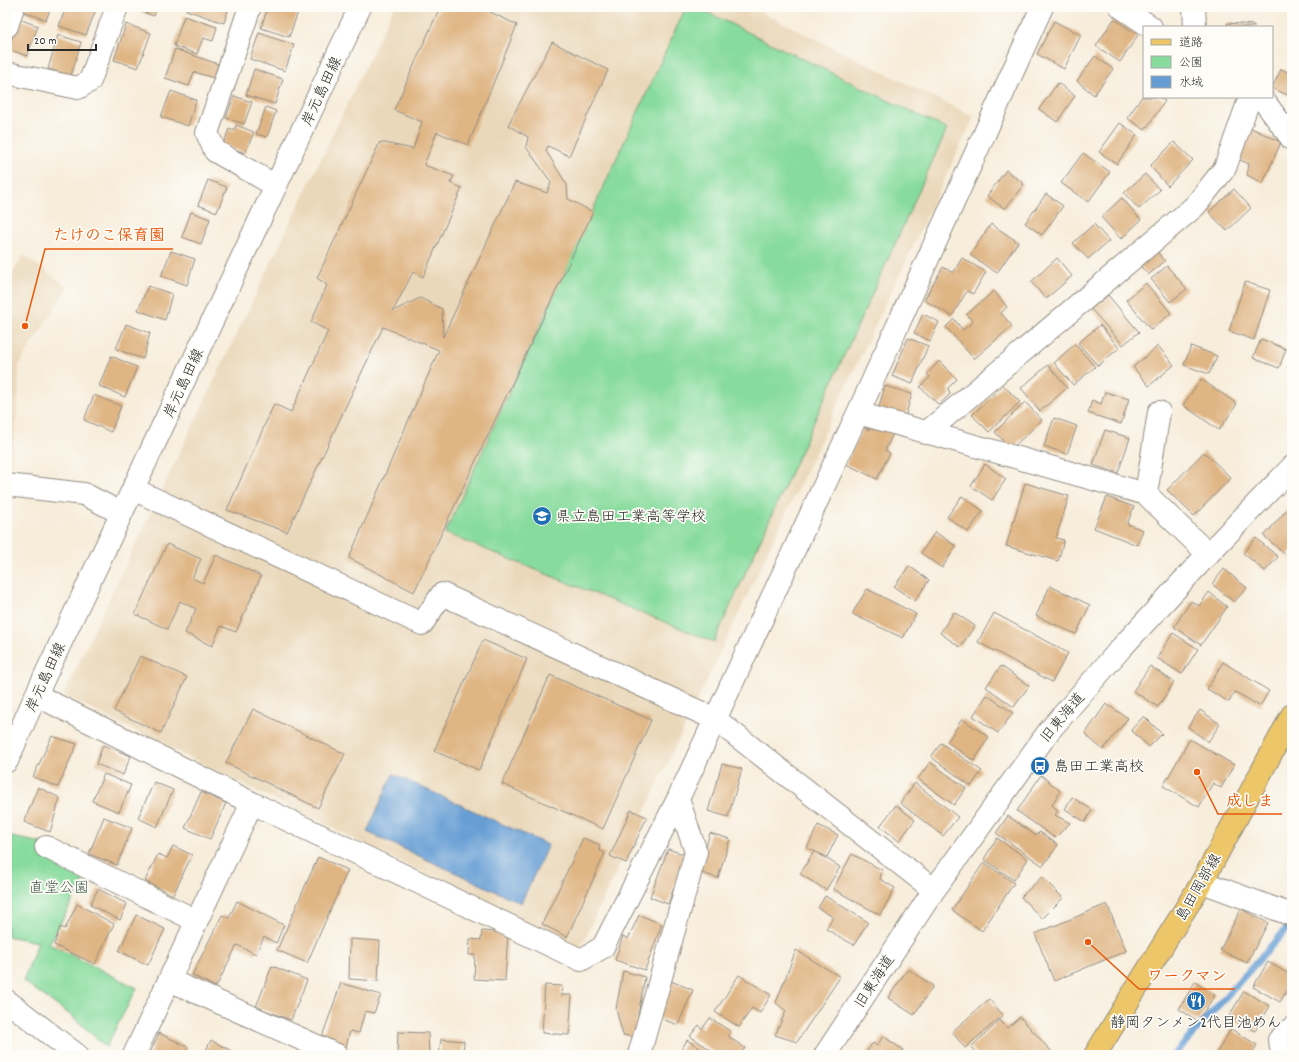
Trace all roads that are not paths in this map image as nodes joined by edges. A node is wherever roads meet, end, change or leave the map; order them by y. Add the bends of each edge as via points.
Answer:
1 (13, 7) edge
2 (117, 7) edge
3 (250, 7) edge
4 (360, 7) edge
5 (1042, 7) edge
6 (1121, 7) edge
7 (1194, 7) edge
8 (7, 26) edge
9 (1150, 26) edge
10 (1195, 26) edge
11 (7, 73) edge
12 (1250, 98) edge
13 (1262, 98) edge
14 (1292, 139) edge
15 (276, 186) junction
16 (1159, 412) dead end
17 (858, 413) junction
18 (926, 433) junction
19 (1292, 466) edge
20 (7, 485) edge
21 (133, 489) junction
22 (1146, 494) junction
23 (121, 514) junction
24 (1208, 554) junction
25 (36, 695) junction
26 (1292, 715) edge
27 (715, 719) junction
28 (7, 761) edge
29 (678, 799) junction
30 (252, 802) junction
31 (46, 847) dead end
32 (1202, 882) junction
33 (934, 890) junction
34 (1292, 915) edge
35 (197, 921) junction
36 (169, 980) junction
37 (7, 1001) edge
38 (1292, 1028) edge
39 (77, 1055) edge
40 (134, 1055) edge
41 (337, 1055) edge
42 (639, 1055) edge
43 (825, 1055) edge
44 (1095, 1055) edge
45 (1283, 1055) edge

1 - 8 street
2 - 11 street via 90,81 78,88
3 - 15 street via 207,133 214,151
4 - 15 street, 岸元島田線
5 - 17 street
6 - 9 street
7 - 10 street
12 - 18 street via 1225,168 1195,206
13 - 14 street
15 - 21 street, 岸元島田線
16 - 22 street
17 - 18 street
17 - 27 street
18 - 22 street
19 - 24 street, 旧東海道
20 - 23 street via 84,494
21 - 23 street, 岸元島田線
21 - 27 street via 422,624 442,594
22 - 24 street
23 - 25 street, 岸元島田線
24 - 33 street, 旧東海道 via 1049,731
25 - 28 street, 岸元島田線
25 - 30 street
26 - 32 main road, 島田岡部線
27 - 29 street
27 - 33 street
29 - 30 street via 603,948 581,960
29 - 42 street via 696,852
30 - 35 street
31 - 35 street
32 - 34 street
32 - 44 main road, 島田岡部線
33 - 43 street, 旧東海道
35 - 36 street
36 - 40 street
36 - 41 street
37 - 39 street
38 - 45 street via 1279,1040

